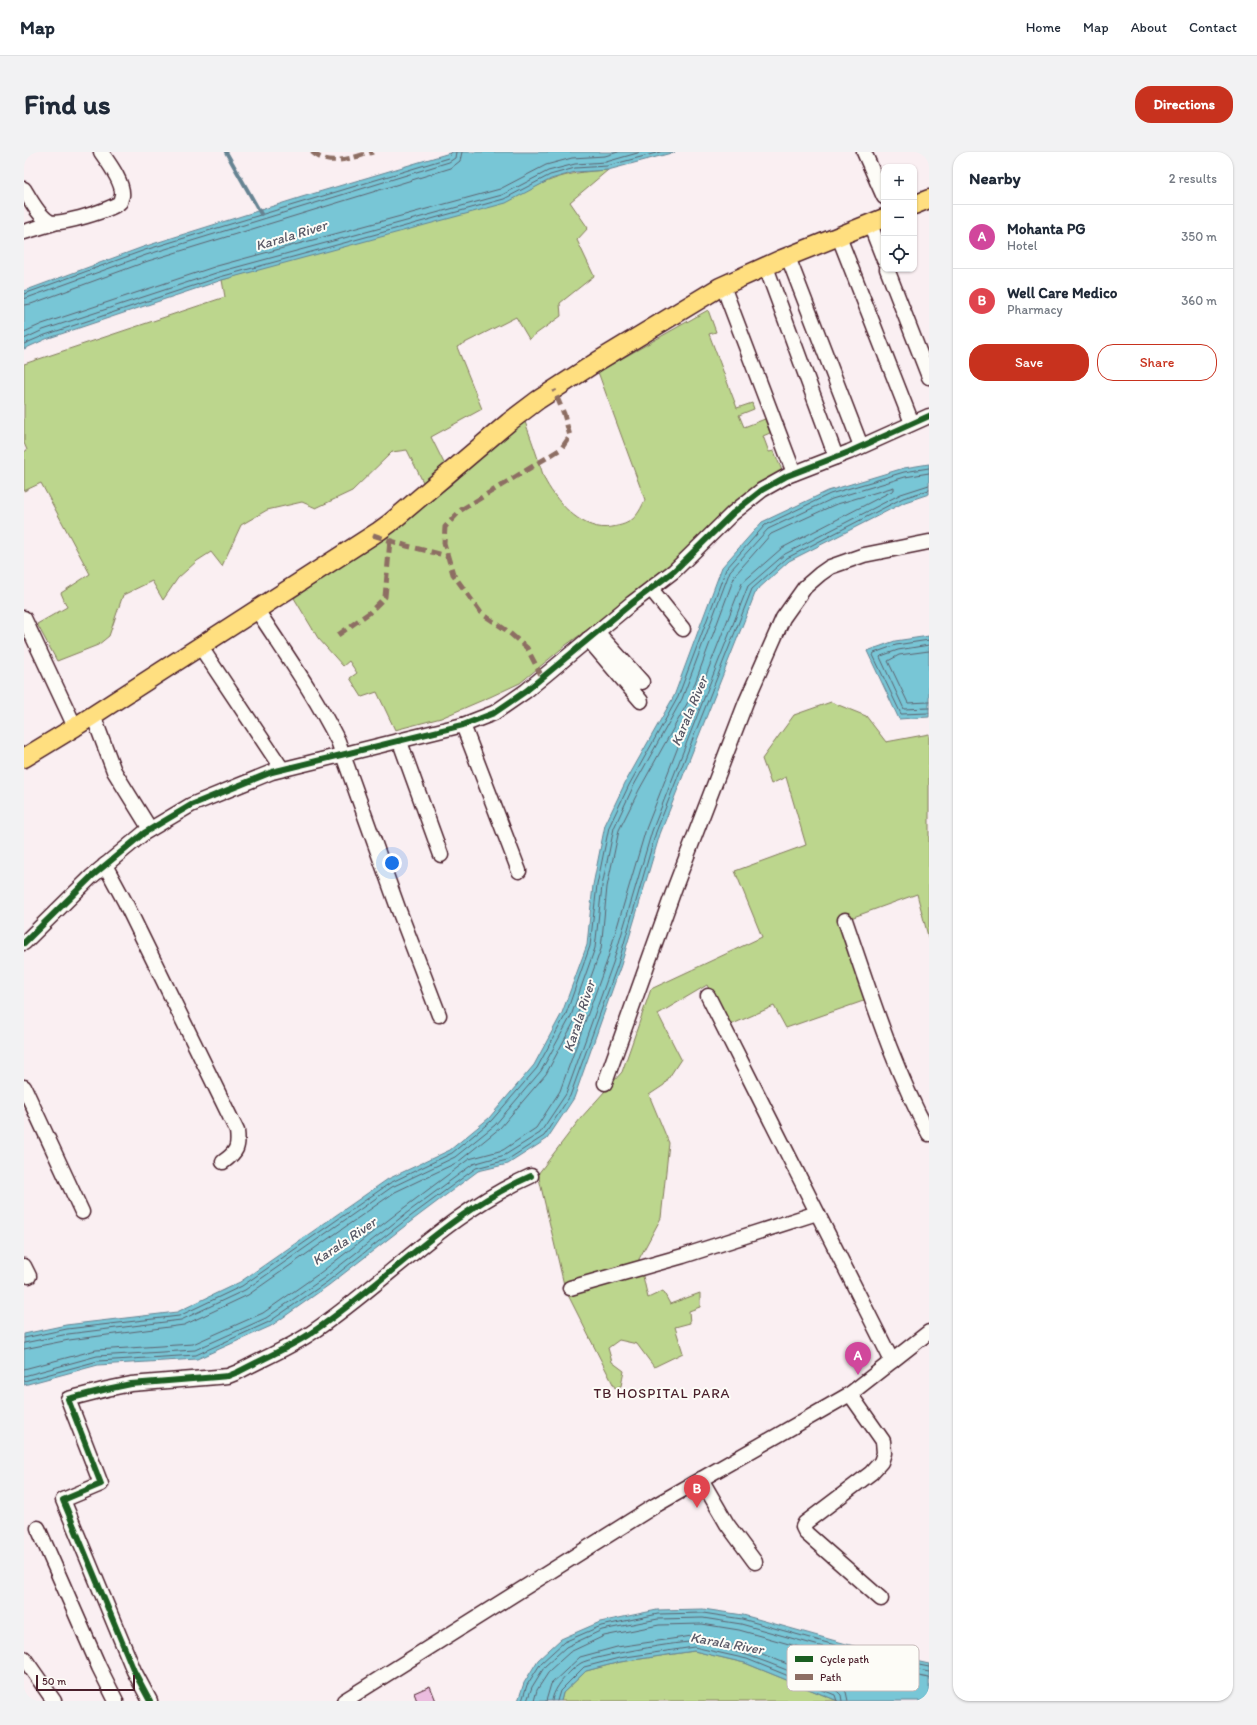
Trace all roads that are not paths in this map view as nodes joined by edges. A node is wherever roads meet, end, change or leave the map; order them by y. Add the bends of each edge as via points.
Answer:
1 (101, 152) edge
2 (864, 152) edge
3 (24, 189) edge
4 (881, 190) edge
5 (929, 199) edge
6 (917, 205) edge
7 (877, 221) edge
8 (54, 223) junction
9 (24, 232) edge
10 (839, 237) junction
11 (881, 243) edge
12 (788, 257) junction
13 (766, 267) junction
14 (888, 272) edge
15 (723, 286) junction
16 (929, 376) edge
17 (929, 416) edge
18 (912, 423) junction
19 (861, 446) junction
20 (836, 457) junction
21 (794, 473) junction
22 (929, 542) edge
23 (651, 589) junction
24 (257, 610) junction
25 (24, 618) edge
26 (683, 629) dead end
27 (593, 635) junction
28 (200, 646) junction
29 (642, 682) dead end
30 (641, 701) dead end
31 (93, 715) junction
32 (463, 725) junction
33 (75, 727) junction
34 (400, 742) junction
35 (343, 756) junction
36 (24, 758) edge
37 (282, 769) junction
38 (150, 829) junction
39 (441, 855) dead end
40 (105, 865) junction
41 (519, 872) dead end
42 (845, 920) dead end
43 (24, 943) edge
44 (708, 996) dead end
45 (439, 1015) dead end
46 (605, 1083) dead end
47 (24, 1086) edge
48 (929, 1134) edge
49 (223, 1162) dead end
50 (531, 1176) dead end
51 (82, 1212) dead end
52 (817, 1212) junction
53 (570, 1288) dead end
54 (929, 1332) edge
55 (892, 1361) junction
56 (850, 1394) junction
57 (701, 1479) junction
58 (38, 1528) dead end
59 (755, 1562) dead end
60 (881, 1599) dead end
61 (24, 1658) edge
62 (54, 1701) edge
63 (116, 1701) edge
64 (150, 1701) edge
65 (344, 1701) edge

1 - 8 street via 121,188 122,198 119,202 74,220
2 - 4 street
3 - 8 street via 42,216 48,222
5 - 6 main road
7 - 10 main road
7 - 11 street
8 - 9 street
10 - 12 main road
10 - 18 street
12 - 13 main road
12 - 19 street
13 - 15 main road
13 - 20 street
14 - 16 street
15 - 21 street
15 - 24 main road via 538,400 481,444 390,523
17 - 18 street
18 - 19 street
19 - 20 street
20 - 21 street
21 - 23 street via 762,490 732,513 674,571
22 - 46 street via 864,555 830,567 804,587 782,618 746,702 675,887
23 - 26 street
23 - 27 street
24 - 28 main road
24 - 35 street via 327,718
25 - 33 street
27 - 29 street
27 - 30 street
27 - 32 street via 509,704
28 - 31 main road
28 - 37 street
31 - 33 main road
31 - 38 street via 114,771
32 - 34 street
32 - 41 street
33 - 36 main road
34 - 35 street
34 - 39 street
35 - 37 street
35 - 45 street
37 - 38 street via 191,805
38 - 40 street
40 - 43 street
40 - 49 street via 126,902 237,1131 237,1148 233,1155
42 - 48 street via 897,1067
44 - 52 street
47 - 51 street
50 - 64 street via 484,1199 446,1225 310,1334 238,1372 228,1376 131,1384 68,1399 101,1484 63,1500 134,1671
52 - 53 street via 705,1249
52 - 55 street
54 - 55 street
55 - 56 street
56 - 57 street
56 - 60 street via 883,1441 884,1453 881,1462 803,1527 806,1533
57 - 59 street via 724,1519
57 - 65 street
58 - 63 street
61 - 62 street

